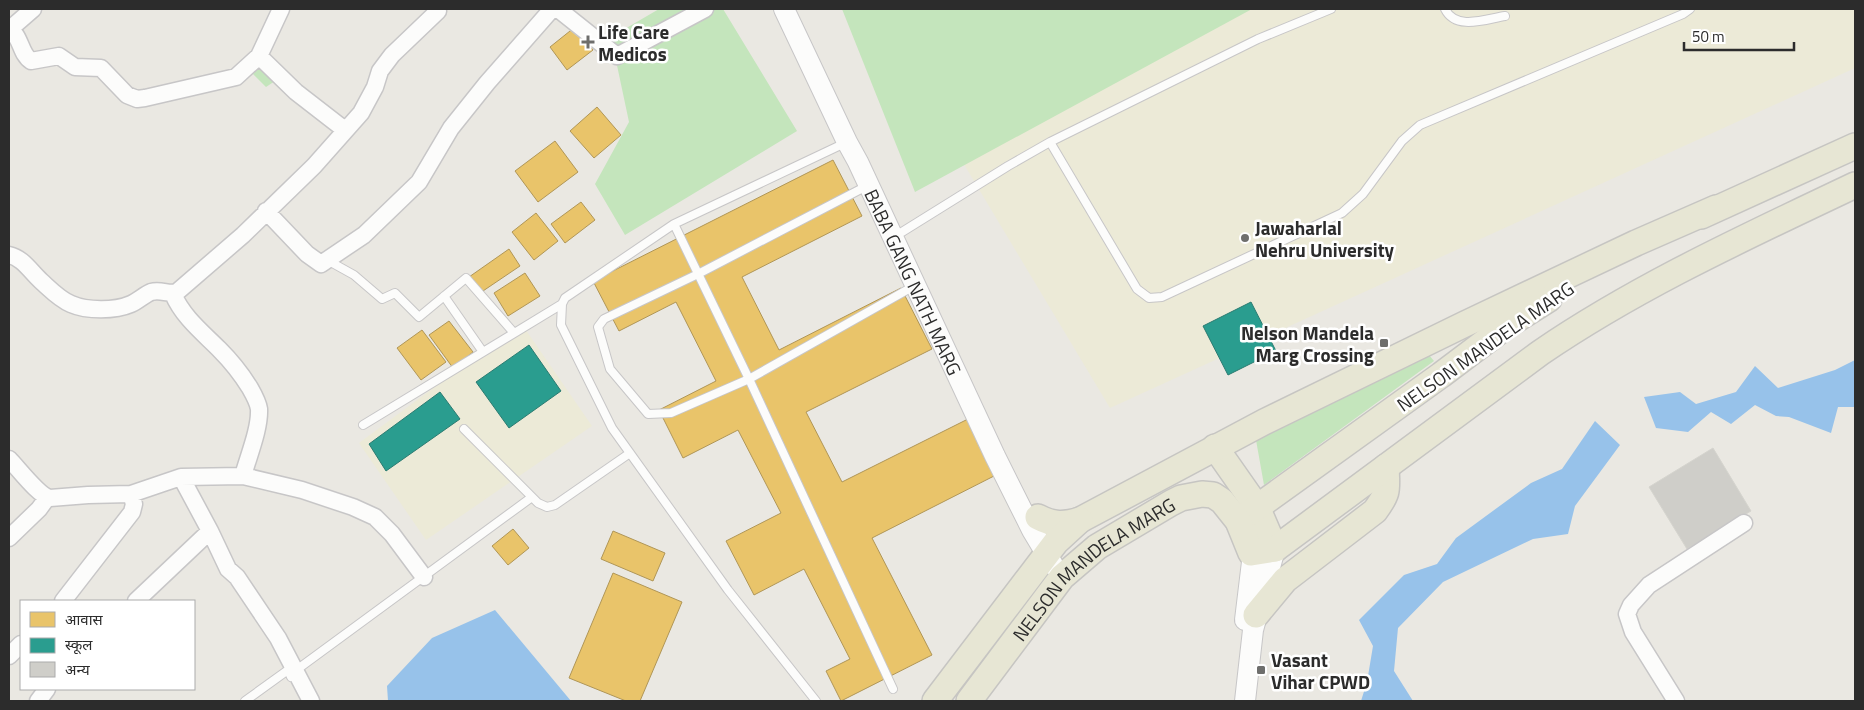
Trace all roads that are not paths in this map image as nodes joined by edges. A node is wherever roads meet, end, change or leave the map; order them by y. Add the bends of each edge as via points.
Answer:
1 (33, 9) edge
2 (281, 9) edge
3 (436, 9) edge
4 (552, 9) edge
5 (558, 9) edge
6 (705, 9) edge
7 (784, 9) edge
8 (796, 9) edge
9 (1331, 9) edge
10 (1445, 9) edge
11 (1685, 10) edge
12 (1505, 16) dead end
13 (9, 29) edge
14 (259, 56) junction
15 (345, 130) junction
16 (851, 138) junction
17 (1050, 142) junction
18 (1855, 146) edge
19 (1855, 184) edge
20 (861, 189) dead end
21 (1716, 208) junction
22 (266, 211) junction
23 (674, 224) junction
24 (902, 232) junction
25 (9, 255) edge
26 (327, 260) junction
27 (698, 274) junction
28 (915, 285) junction
29 (173, 294) junction
30 (444, 296) junction
31 (562, 304) junction
32 (514, 333) junction
33 (483, 352) junction
34 (748, 379) junction
35 (363, 424) dead end
36 (464, 429) dead end
37 (1215, 448) junction
38 (630, 453) junction
39 (9, 459) edge
40 (1386, 467) junction
41 (243, 476) junction
42 (182, 477) junction
43 (131, 494) junction
44 (532, 497) junction
45 (47, 498) junction
46 (1248, 514) junction
47 (1038, 517) junction
48 (1080, 520) junction
49 (1744, 523) dead end
50 (210, 531) junction
51 (9, 538) edge
52 (1051, 548) junction
53 (1259, 555) junction
54 (1068, 571) junction
55 (424, 577) junction
56 (64, 600) edge
57 (137, 600) edge
58 (1258, 609) junction
59 (20, 645) edge
60 (9, 656) edge
61 (295, 671) junction
62 (893, 689) dead end
63 (46, 690) edge
64 (38, 701) edge
65 (244, 701) edge
66 (302, 701) edge
67 (311, 701) edge
68 (816, 701) edge
69 (935, 701) edge
70 (968, 701) edge
71 (1234, 701) edge
72 (1245, 701) edge
73 (1676, 701) edge

1 - 13 street
2 - 14 street
3 - 15 street via 438,11 392,55 380,72 361,113
4 - 26 street via 451,128 419,182 364,235
5 - 6 street via 617,56
7 - 16 street, BABA GANG NATH MARG
8 - 16 street, BABA GANG NATH MARG
9 - 17 lane via 1258,39
10 - 12 lane via 1459,22
11 - 17 lane via 1420,125 1402,141 1363,194 1342,213 1162,297 1149,298 1137,289
13 - 14 street via 14,32 26,57 32,61 59,56 75,67 100,68 123,92 137,99 236,76
14 - 15 street via 296,92
15 - 22 street via 314,166
16 - 23 lane
16 - 24 street, BABA GANG NATH MARG via 868,157
16 - 28 street, BABA GANG NATH MARG via 858,162
17 - 24 lane
18 - 21 main road, NELSON MANDELA MARG
19 - 40 main road, NELSON MANDELA MARG via 1733,243 1582,324
20 - 27 lane
21 - 37 main road via 1465,324
21 - 46 main road, NELSON MANDELA MARG via 1610,262 1514,321
22 - 26 street via 307,254 321,264
22 - 29 street via 243,235
23 - 27 lane
23 - 31 lane via 565,298
24 - 47 street, BABA GANG NATH MARG
25 - 29 street via 20,259 72,305 118,308 154,292
26 - 30 lane via 354,275 382,299 395,293 419,317
27 - 34 lane
27 - 34 lane via 604,319 598,328 610,369 648,414 672,413
28 - 34 lane
28 - 52 street, BABA GANG NATH MARG via 1032,530
29 - 41 street via 197,329 244,379 256,400 259,418
30 - 32 lane via 466,278
30 - 33 lane
31 - 32 lane
31 - 38 lane via 561,325 612,428
32 - 33 lane
33 - 35 lane
34 - 62 lane
36 - 44 lane
37 - 46 main road
37 - 48 main road
38 - 44 lane via 555,505 542,506
38 - 68 lane via 728,590
39 - 45 street
40 - 53 main road, NELSON MANDELA MARG
40 - 58 main road via 1385,498 1375,511 1285,580
41 - 42 street
41 - 55 street via 302,490 375,517
42 - 43 street
42 - 50 street
43 - 45 street
43 - 56 street via 132,512
44 - 55 lane
45 - 51 street
46 - 53 main road, NELSON MANDELA MARG
46 - 54 main road, NELSON MANDELA MARG via 1213,495 1181,498 1097,546
47 - 48 main road via 1055,524
47 - 52 street, BABA GANG NATH MARG
48 - 52 main road, NELSON MANDELA MARG
49 - 73 street via 1650,585 1627,614 1633,632
50 - 57 street
50 - 61 street via 228,569 237,577 278,638
52 - 54 street
52 - 69 main road, NELSON MANDELA MARG
53 - 58 street
53 - 71 street
54 - 70 main road, NELSON MANDELA MARG
55 - 61 lane
58 - 72 street
59 - 60 street
61 - 67 street
63 - 64 street
65 - 66 lane via 288,670

